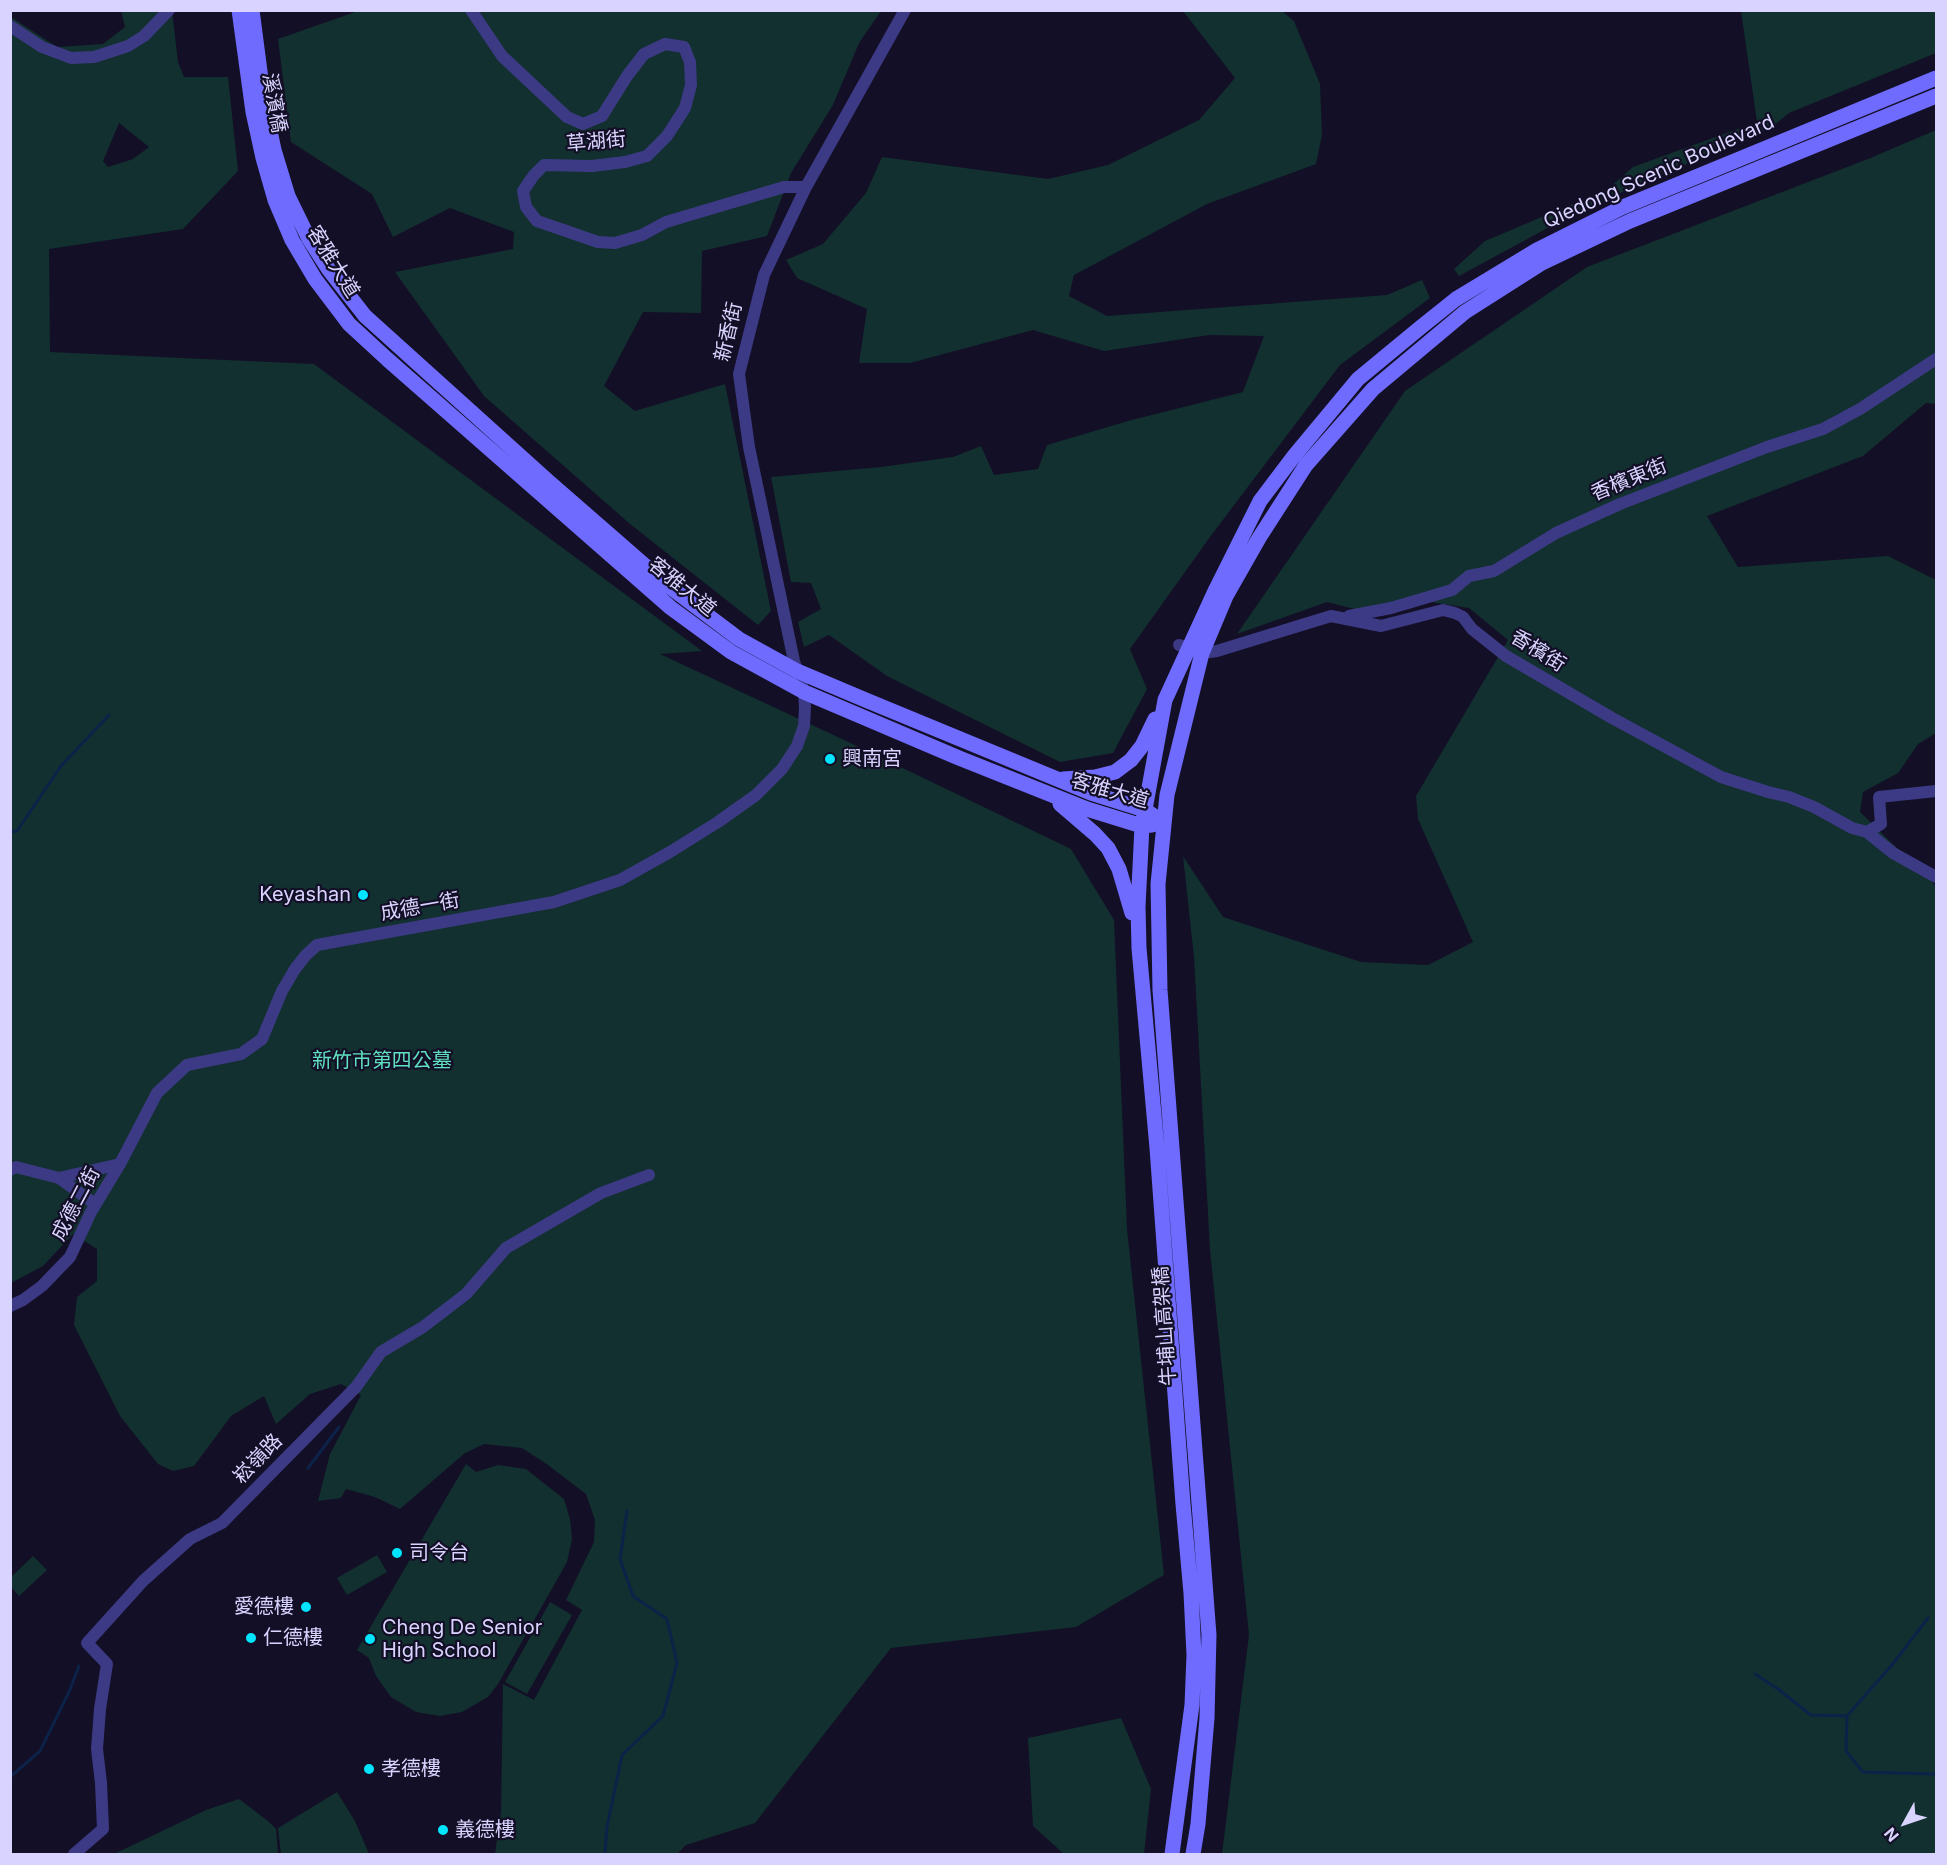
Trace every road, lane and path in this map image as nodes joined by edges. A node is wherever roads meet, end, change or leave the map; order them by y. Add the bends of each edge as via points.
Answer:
1 (169, 10) edge
2 (239, 10) edge
3 (252, 10) edge
4 (471, 10) edge
5 (906, 10) edge
6 (10, 26) edge
7 (1936, 78) edge
8 (1936, 96) edge
9 (806, 187) junction
10 (282, 198) junction
11 (1936, 359) edge
12 (1331, 616) junction
13 (1190, 649) junction
14 (797, 671) junction
15 (804, 692) junction
16 (1165, 700) junction
17 (1057, 779) junction
18 (1936, 791) edge
19 (1048, 794) junction
20 (1145, 810) junction
21 (1163, 823) junction
22 (1142, 826) junction
23 (1867, 832) junction
24 (1936, 877) edge
25 (1139, 948) junction
26 (1165, 1147) junction
27 (120, 1164) junction
28 (10, 1170) edge
29 (649, 1175) dead end
30 (59, 1178) junction
31 (96, 1204) junction
32 (10, 1306) edge
33 (74, 1854) edge
34 (1172, 1854) edge
35 (1193, 1854) edge

1 - 6 street via 144,36 128,46 94,57 71,58 42,47
2 - 10 street, 溪濱橋 via 253,112
3 - 10 street, 溪濱橋
4 - 9 street, 草湖街 via 502,56 567,117 583,124 602,116 644,54 665,44 684,47 690,62 686,108 667,136 647,156 625,162 544,165 523,191 526,207 537,221 598,242 615,243 666,222 784,187
5 - 9 street, 新香街
7 - 13 street, Qiedong Scenic Boulevard via 1623,207 1537,250 1447,306 1358,379 1260,501
8 - 13 street, Qiedong Scenic Boulevard via 1630,221 1542,263 1465,312 1373,388 1306,465
9 - 14 street, 新香街 via 764,275 739,374 750,447
10 - 14 street, 客雅大道 via 365,316 666,584 739,639
10 - 15 street, 客雅大道 via 297,250 349,324 671,608 731,652
11 - 12 street, 香檳東街 via 1823,429 1620,504 1556,533 1494,572 1469,576 1452,590 1360,615
12 - 13 street, 香檳街 via 1217,651
12 - 23 street, 香檳街 via 1381,626 1443,610 1455,613 1506,656 1721,777 1789,796
13 - 16 street, Qiedong Scenic Boulevard
13 - 21 street, Qiedong Scenic Boulevard
14 - 15 street, 新香街
14 - 17 street, 客雅大道
15 - 19 street, 客雅大道
15 - 27 street, 成德一街 via 804,726 782,769 756,795 718,822 620,880 554,902 317,945 282,991 262,1039 241,1054 187,1065 157,1093
16 - 17 street via 1142,746 1115,772
16 - 20 street, Qiedong Scenic Boulevard
17 - 20 street, 客雅大道
18 - 23 street via 1879,797 1881,824
19 - 22 street, 客雅大道
19 - 25 street via 1108,848 1129,897
20 - 21 street, 客雅大道
20 - 22 street, Qiedong Scenic Boulevard
21 - 22 street, 客雅大道
21 - 26 street, Qiedong Scenic Boulevard via 1158,884
22 - 25 street, Qiedong Scenic Boulevard via 1137,907
23 - 24 street, 香檳街 via 1893,853
25 - 26 street, Qiedong Scenic Boulevard
26 - 34 street, 牛埔山高架橋 via 1194,1655 1192,1705
26 - 35 street, 牛埔山高架橋 via 1209,1635 1207,1718
27 - 30 street
27 - 31 street, 成德二街
28 - 30 street via 16,1167
29 - 33 street, 崧嶺路 via 602,1193 506,1248 466,1294 423,1327 381,1352 356,1387 222,1523 190,1539 143,1581 87,1643 107,1664 97,1749 103,1829
30 - 31 street
31 - 32 street, 成德二街 via 70,1257 42,1286

